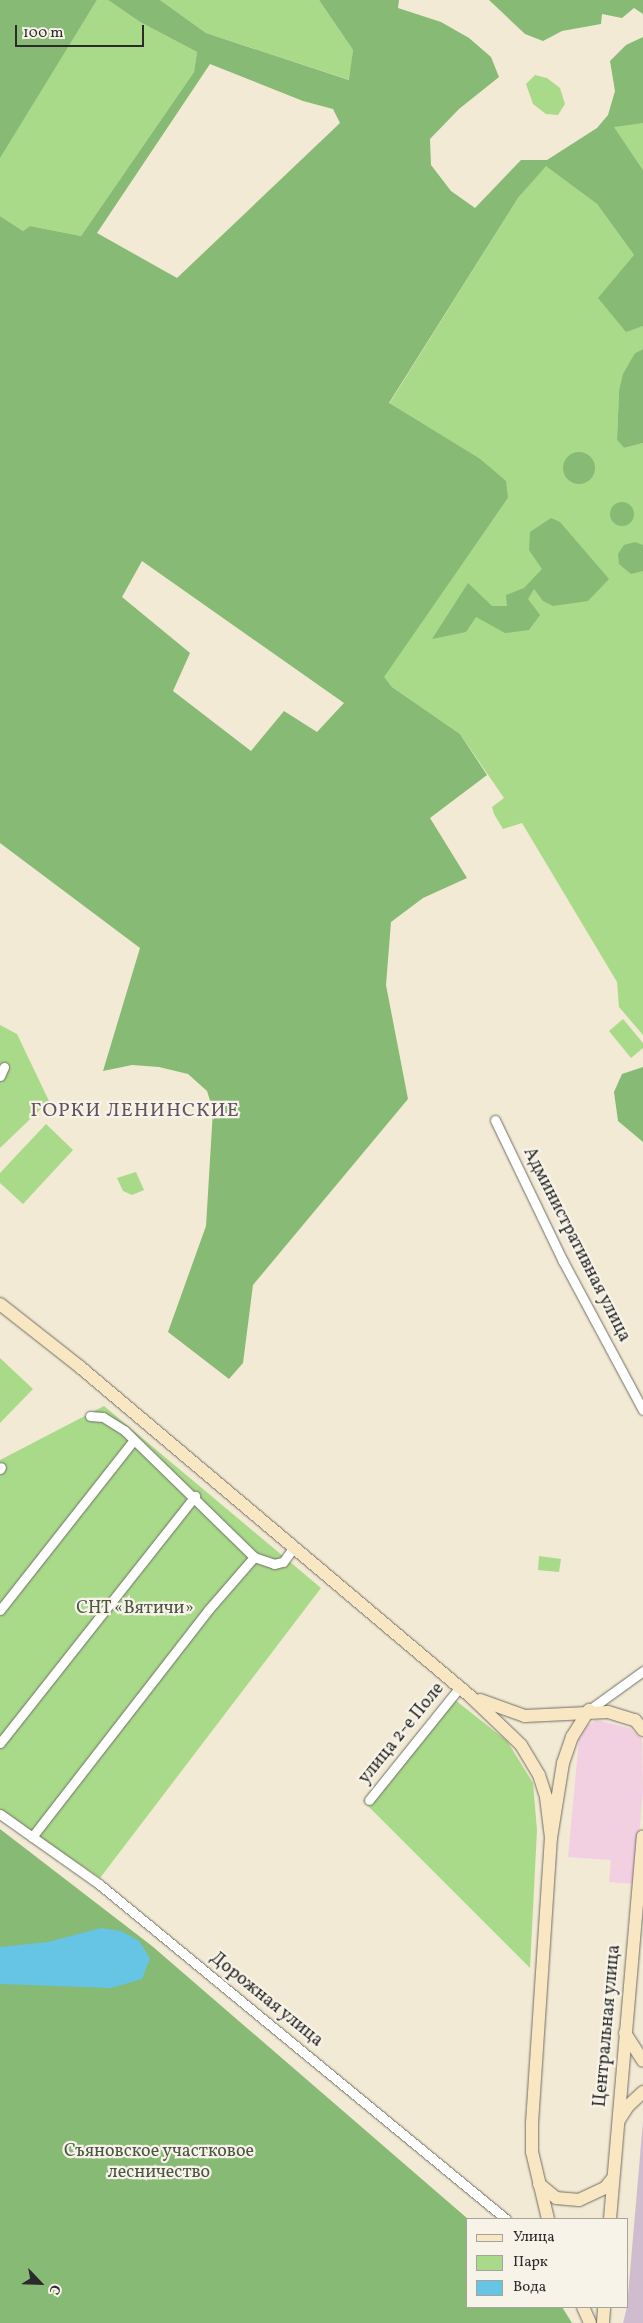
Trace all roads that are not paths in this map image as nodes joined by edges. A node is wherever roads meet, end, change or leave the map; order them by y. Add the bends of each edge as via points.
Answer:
1 (4, 1067) dead end
2 (0, 1076) edge
3 (495, 1120) dead end
4 (0, 1304) edge
5 (643, 1410) edge
6 (90, 1416) dead end
7 (134, 1440) junction
8 (194, 1496) junction
9 (294, 1547) junction
10 (254, 1557) junction
11 (0, 1610) edge
12 (643, 1671) edge
13 (460, 1687) junction
14 (471, 1697) junction
15 (590, 1710) junction
16 (643, 1730) edge
17 (0, 1743) edge
18 (369, 1800) dead end
19 (0, 1814) edge
20 (643, 1836) edge
21 (32, 1837) junction
22 (551, 1838) junction
23 (624, 2034) junction
24 (643, 2061) edge
25 (643, 2092) edge
26 (618, 2122) junction
27 (613, 2178) junction
28 (539, 2184) junction
29 (505, 2218) edge
30 (548, 2218) edge
31 (610, 2218) edge
32 (583, 2308) edge
33 (604, 2308) edge
34 (590, 2323) edge
35 (603, 2323) edge

1 - 2 street
3 - 5 street, Административная улица via 563,1261
4 - 9 main road
6 - 7 street via 102,1417
7 - 8 street
7 - 11 street
8 - 10 street
8 - 17 street
9 - 10 street via 284,1562 274,1564
9 - 13 main road
10 - 21 street via 209,1609
12 - 15 street
13 - 14 main road
13 - 18 street, улица 2-е Поле
14 - 15 main road via 525,1716
14 - 22 main road via 520,1745 539,1775 546,1797
15 - 16 main road via 635,1720
15 - 22 main road via 572,1737 563,1763
19 - 21 street, Дорожная улица
20 - 23 main road, Центральная улица
21 - 29 street, Дорожная улица via 99,1884
22 - 28 main road via 532,2123 532,2152
23 - 24 main road
23 - 26 main road, Центральная улица
25 - 26 main road via 628,2106
26 - 27 main road, Центральная улица
27 - 28 main road via 605,2188 579,2200 556,2198
27 - 31 main road, Центральная улица
28 - 30 main road
32 - 34 main road
33 - 35 main road

